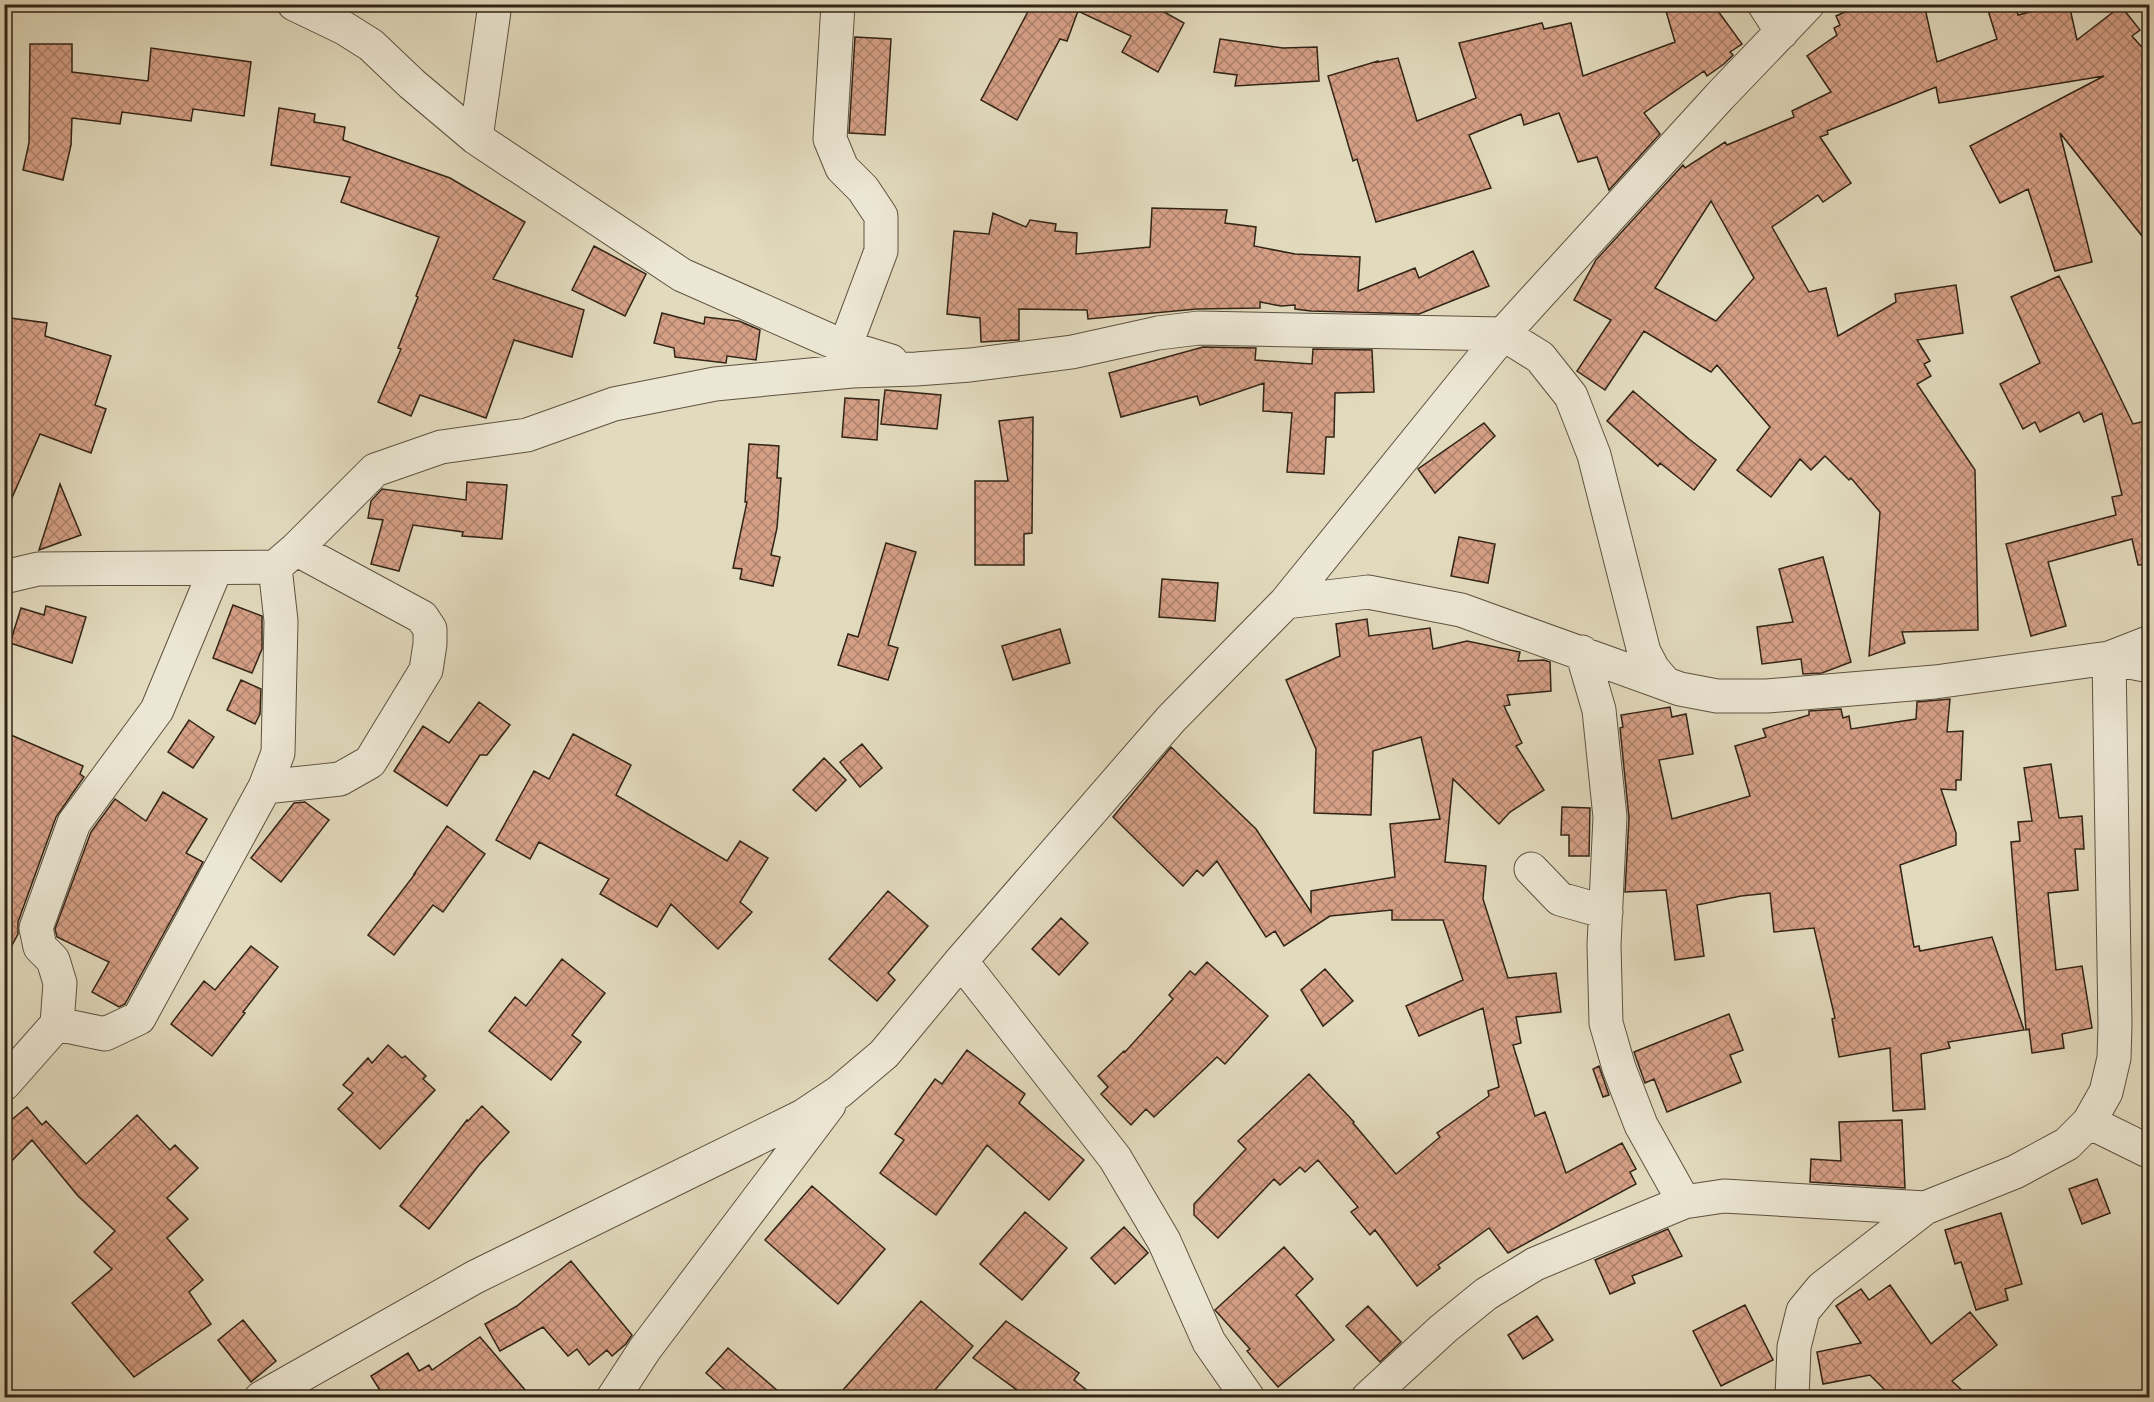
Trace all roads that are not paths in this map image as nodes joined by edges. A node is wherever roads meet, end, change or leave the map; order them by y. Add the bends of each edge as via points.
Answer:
1 (294, 4) edge
2 (495, 4) edge
3 (838, 4) edge
4 (1764, 4) edge
5 (1808, 4) edge
6 (1782, 32) junction
7 (476, 138) junction
8 (1503, 334) junction
9 (845, 347) junction
10 (916, 369) junction
11 (285, 558) junction
12 (216, 568) junction
13 (4, 577) edge
14 (1286, 602) junction
15 (2150, 642) edge
16 (1582, 652) junction
17 (2109, 658) junction
18 (2150, 666) edge
19 (1664, 682) junction
20 (265, 787) junction
21 (1531, 869) dead end
22 (1606, 912) junction
23 (962, 961) junction
24 (57, 1024) junction
25 (4, 1084) edge
26 (839, 1092) junction
27 (2089, 1122) junction
28 (2150, 1152) edge
29 (1684, 1202) junction
30 (1925, 1208) junction
31 (261, 1398) edge
32 (613, 1398) edge
33 (1248, 1398) edge
34 (1368, 1398) edge
35 (1792, 1398) edge

1 - 7 street via 371,45
2 - 7 street
3 - 9 street via 830,139 842,168 863,189 881,216 881,251
4 - 6 street
5 - 6 street
6 - 8 street
7 - 9 street via 682,275
8 - 10 street via 1199,328 1072,352
8 - 14 street
8 - 19 street via 1540,357 1571,396 1594,455 1644,652
9 - 10 street
10 - 11 street via 715,384 614,404 527,435 441,447 375,470
11 - 12 street
11 - 20 street via 278,753
11 - 20 street via 422,617 430,629 430,644 426,670 370,762 340,778
12 - 13 street via 38,569
12 - 24 street via 157,710 74,823 36,928 40,947 53,960 60,983
14 - 16 street via 1368,592 1461,610
14 - 23 street via 1171,719
15 - 17 street
16 - 19 street
16 - 22 street via 1599,711 1610,818
17 - 18 street
17 - 19 street via 1935,682 1767,696 1717,696
17 - 27 street via 2114,1058 2106,1092
20 - 24 street via 139,1018 105,1034
21 - 22 street via 1560,899
22 - 29 street via 1606,1023 1641,1125
23 - 26 street via 884,1054
23 - 33 street via 1115,1158 1164,1241 1209,1342
24 - 25 street
26 - 31 street via 803,1116 475,1276
26 - 32 street via 645,1349
27 - 28 street
27 - 30 street via 2067,1144 2015,1172
29 - 30 street via 1724,1196
29 - 34 street via 1535,1264 1486,1294
30 - 35 street via 1822,1288 1803,1311 1794,1347

